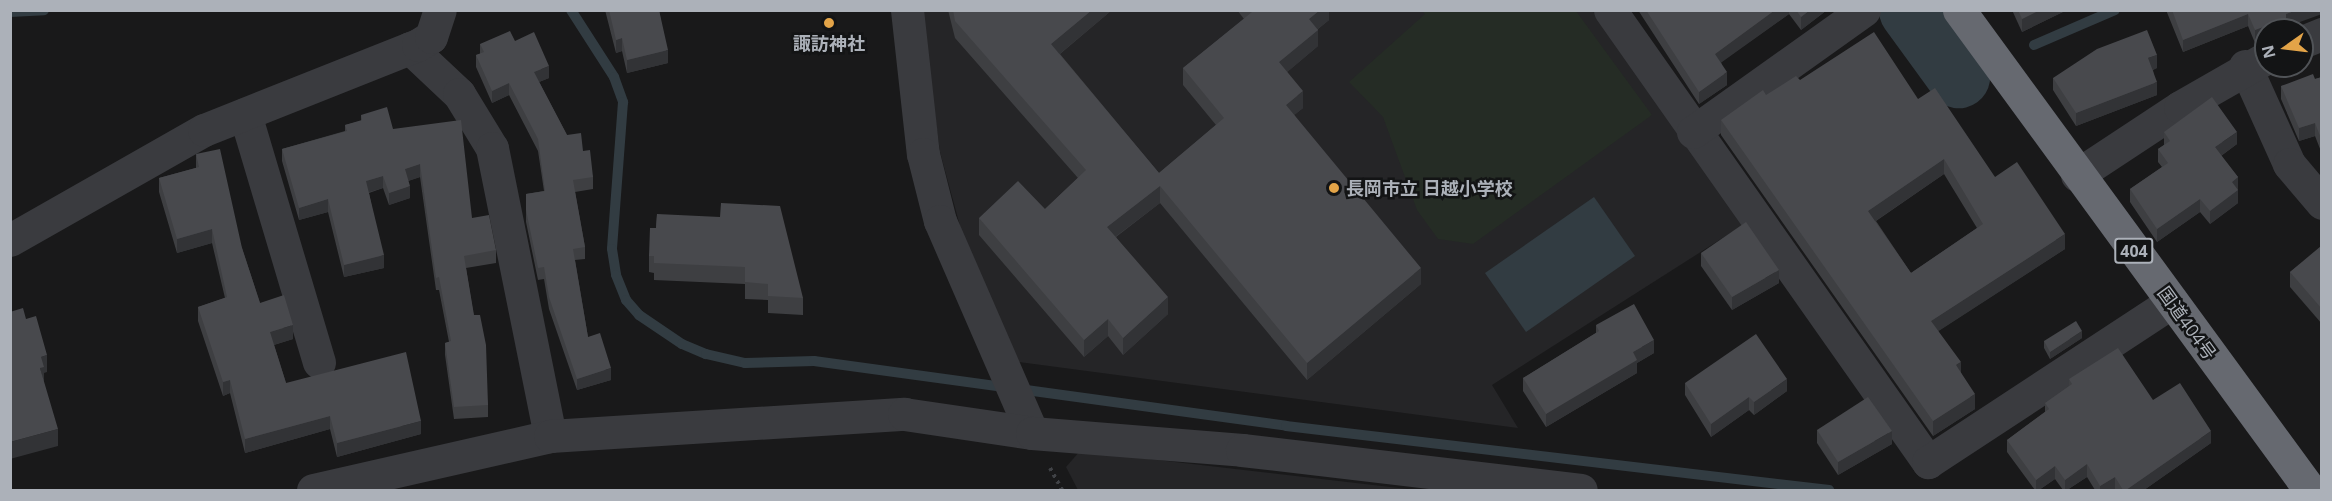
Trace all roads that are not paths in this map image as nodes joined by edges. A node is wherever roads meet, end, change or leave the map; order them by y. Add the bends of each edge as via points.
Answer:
1 (440, 10) edge
2 (907, 10) edge
3 (1610, 10) edge
4 (1864, 10) edge
5 (1959, 10) edge
6 (410, 48) junction
7 (2254, 63) edge
8 (2261, 78) edge
9 (245, 114) junction
10 (1693, 132) junction
11 (2077, 175) junction
12 (2322, 203) edge
13 (10, 240) edge
14 (2172, 302) junction
15 (319, 362) dead end
16 (1032, 433) junction
17 (550, 436) junction
18 (313, 490) edge
19 (1581, 490) edge
20 (2310, 490) edge

1 - 6 street via 431,38
2 - 16 street via 922,154 940,221
3 - 10 street
4 - 10 street
5 - 11 highway, 国道404号 / 404
6 - 9 street
6 - 17 street via 459,94 492,148
7 - 11 street
8 - 12 street via 2289,164
9 - 13 street via 167,149 129,176
9 - 15 street
10 - 14 street via 1928,462
11 - 14 highway, 国道404号 / 404
14 - 20 highway, 国道404号 / 404
16 - 17 street via 904,414
16 - 19 street via 1242,450
17 - 18 street

